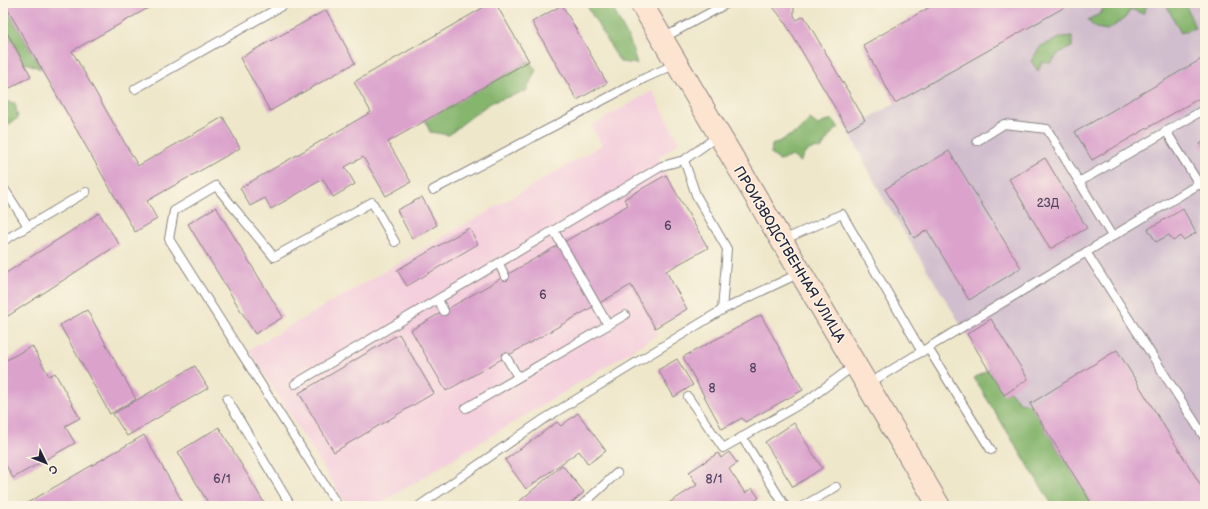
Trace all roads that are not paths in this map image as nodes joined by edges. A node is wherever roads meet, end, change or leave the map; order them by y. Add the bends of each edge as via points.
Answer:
1 (287, 3) edge
2 (641, 3) edge
3 (728, 3) edge
4 (662, 38) junction
5 (677, 63) junction
6 (136, 89) dead end
7 (1205, 109) edge
8 (1166, 131) junction
9 (720, 135) junction
10 (978, 141) dead end
11 (684, 160) junction
12 (1079, 182) junction
13 (1202, 186) edge
14 (3, 187) edge
15 (433, 190) dead end
16 (86, 192) dead end
17 (28, 226) junction
18 (554, 231) junction
19 (1112, 236) junction
20 (782, 240) junction
21 (3, 241) edge
22 (395, 242) dead end
23 (1086, 252) junction
24 (499, 264) junction
25 (802, 272) junction
26 (505, 276) dead end
27 (438, 300) junction
28 (722, 310) junction
29 (444, 311) dead end
30 (625, 314) dead end
31 (608, 325) junction
32 (925, 350) junction
33 (506, 357) dead end
34 (856, 365) junction
35 (518, 377) junction
36 (295, 384) dead end
37 (867, 385) junction
38 (688, 397) dead end
39 (227, 399) dead end
40 (466, 408) dead end
41 (742, 437) junction
42 (1205, 438) edge
43 (991, 450) dead end
44 (617, 473) dead end
45 (836, 486) dead end
46 (290, 506) edge
47 (338, 506) edge
48 (419, 506) edge
49 (581, 506) edge
50 (785, 506) edge
51 (803, 506) edge
52 (939, 506) edge

1 - 6 lane
2 - 4 main road, ПРОИЗВОДСТВЕННАЯ УЛИЦА
3 - 4 lane
4 - 5 main road, ПРОИЗВОДСТВЕННАЯ УЛИЦА
5 - 9 main road, ПРОИЗВОДСТВЕННАЯ УЛИЦА
5 - 15 lane
7 - 8 lane
8 - 12 lane
8 - 13 lane
9 - 11 lane
9 - 20 main road, ПРОИЗВОДСТВЕННАЯ УЛИЦА
10 - 12 lane via 1004,124 1047,129
11 - 18 lane via 662,166
11 - 28 lane via 696,195 728,250
12 - 19 lane
13 - 19 lane
14 - 17 lane
16 - 17 lane
17 - 21 lane
18 - 24 lane
18 - 31 lane
19 - 23 lane
20 - 25 main road, ПРОИЗВОДСТВЕННАЯ УЛИЦА
20 - 32 lane via 842,214
22 - 47 lane via 372,202 274,257 216,186 174,211 169,239
23 - 32 lane
23 - 42 lane
24 - 26 lane
24 - 27 lane
25 - 28 lane
25 - 34 main road, ПРОИЗВОДСТВЕННАЯ УЛИЦА
27 - 29 lane
27 - 36 lane
28 - 48 lane via 541,420
30 - 31 lane
31 - 35 lane
32 - 37 lane
32 - 43 lane
33 - 35 lane
34 - 37 main road, ПРОИЗВОДСТВЕННАЯ УЛИЦА
34 - 41 lane via 809,399
35 - 40 lane
37 - 52 main road, ПРОИЗВОДСТВЕННАЯ УЛИЦА
38 - 41 lane via 723,448
39 - 46 lane
41 - 50 lane
44 - 49 lane
45 - 51 lane

